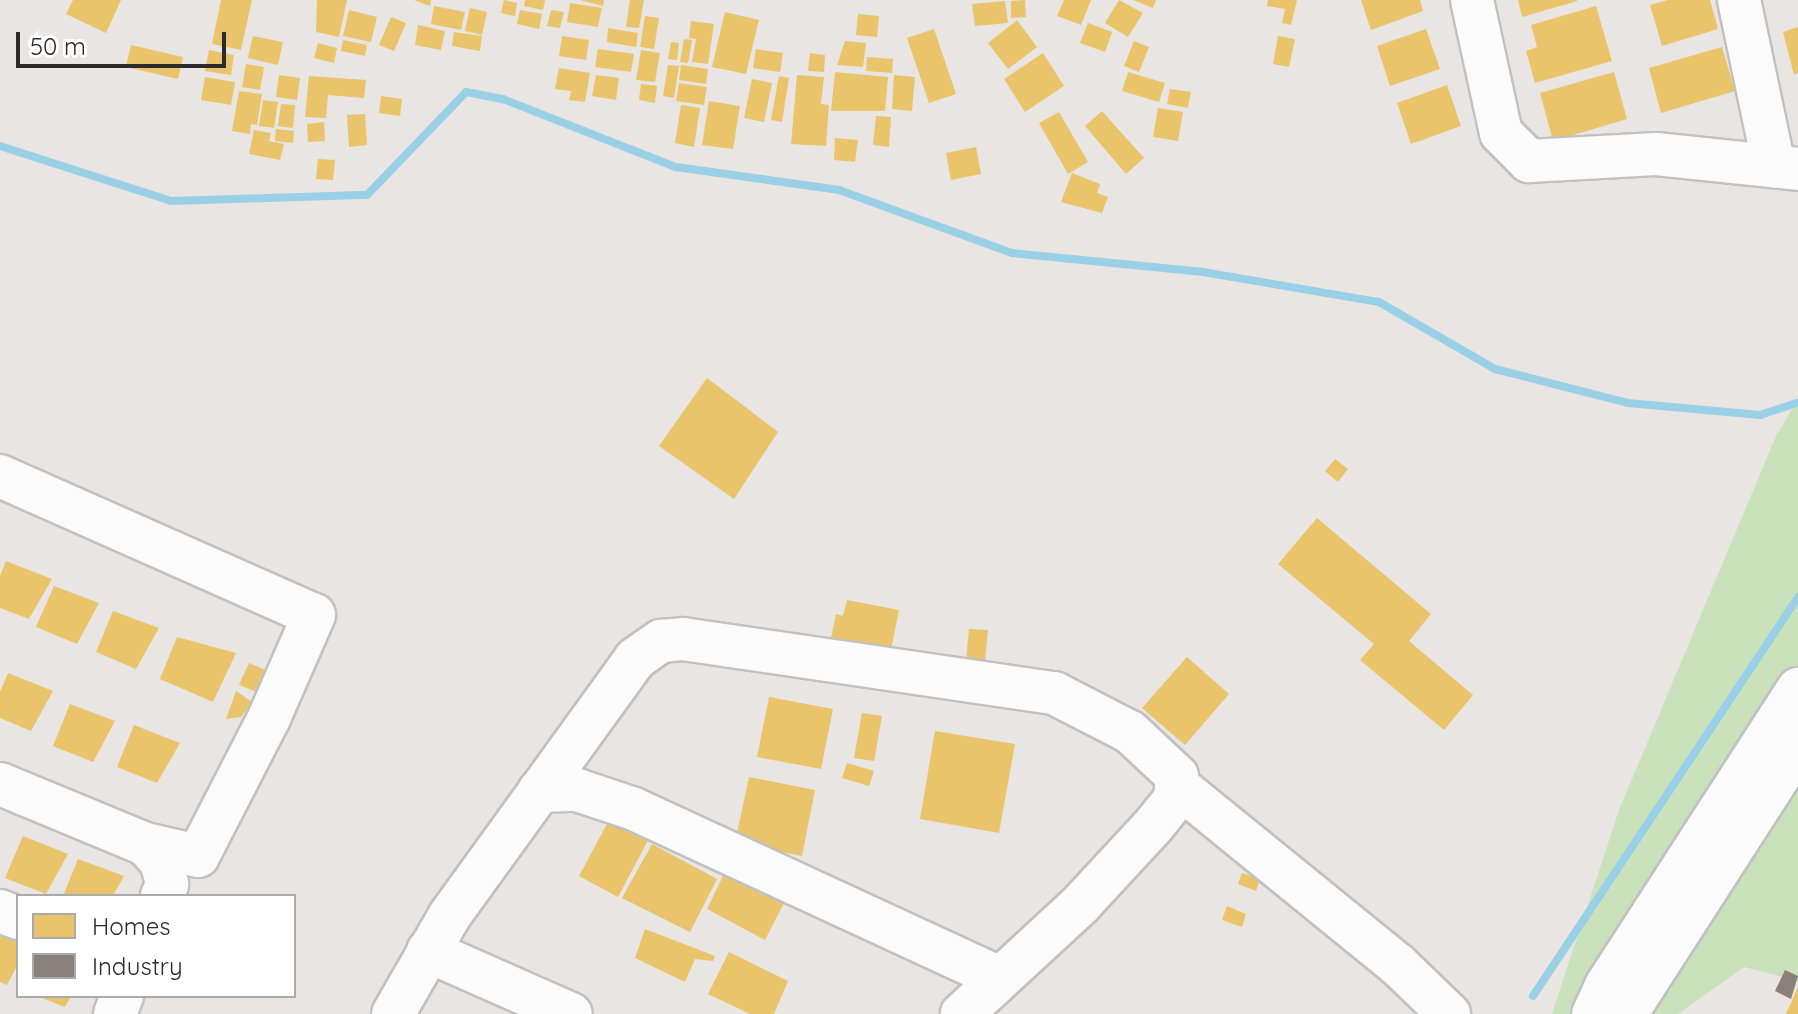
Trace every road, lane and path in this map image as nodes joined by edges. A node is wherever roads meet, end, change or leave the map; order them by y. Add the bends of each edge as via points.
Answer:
1 (1472, 0) edge
2 (1739, 0) edge
3 (1786, 168) edge
4 (0, 476) edge
5 (1798, 689) edge
6 (1798, 747) edge
7 (0, 784) edge
8 (1179, 787) junction
9 (539, 791) junction
10 (145, 844) junction
11 (163, 894) edge
12 (428, 951) junction
13 (1000, 978) junction
14 (393, 1014) edge
15 (571, 1014) edge
16 (962, 1014) edge
17 (1449, 1014) edge
18 (1593, 1014) edge
19 (1626, 1014) edge

1 - 3 street via 1501,133 1529,161 1656,154
2 - 3 street
4 - 10 street via 314,615 269,718 198,856
5 - 18 street
6 - 19 street
7 - 10 street
8 - 9 street via 1177,776 1130,732 1054,693 683,639 661,641 635,659
8 - 13 street via 1154,825 1080,905
8 - 17 street via 1398,965
9 - 12 street
9 - 13 street via 577,790 611,799
10 - 11 street via 161,861 167,884
12 - 14 street
12 - 15 street
13 - 16 street

